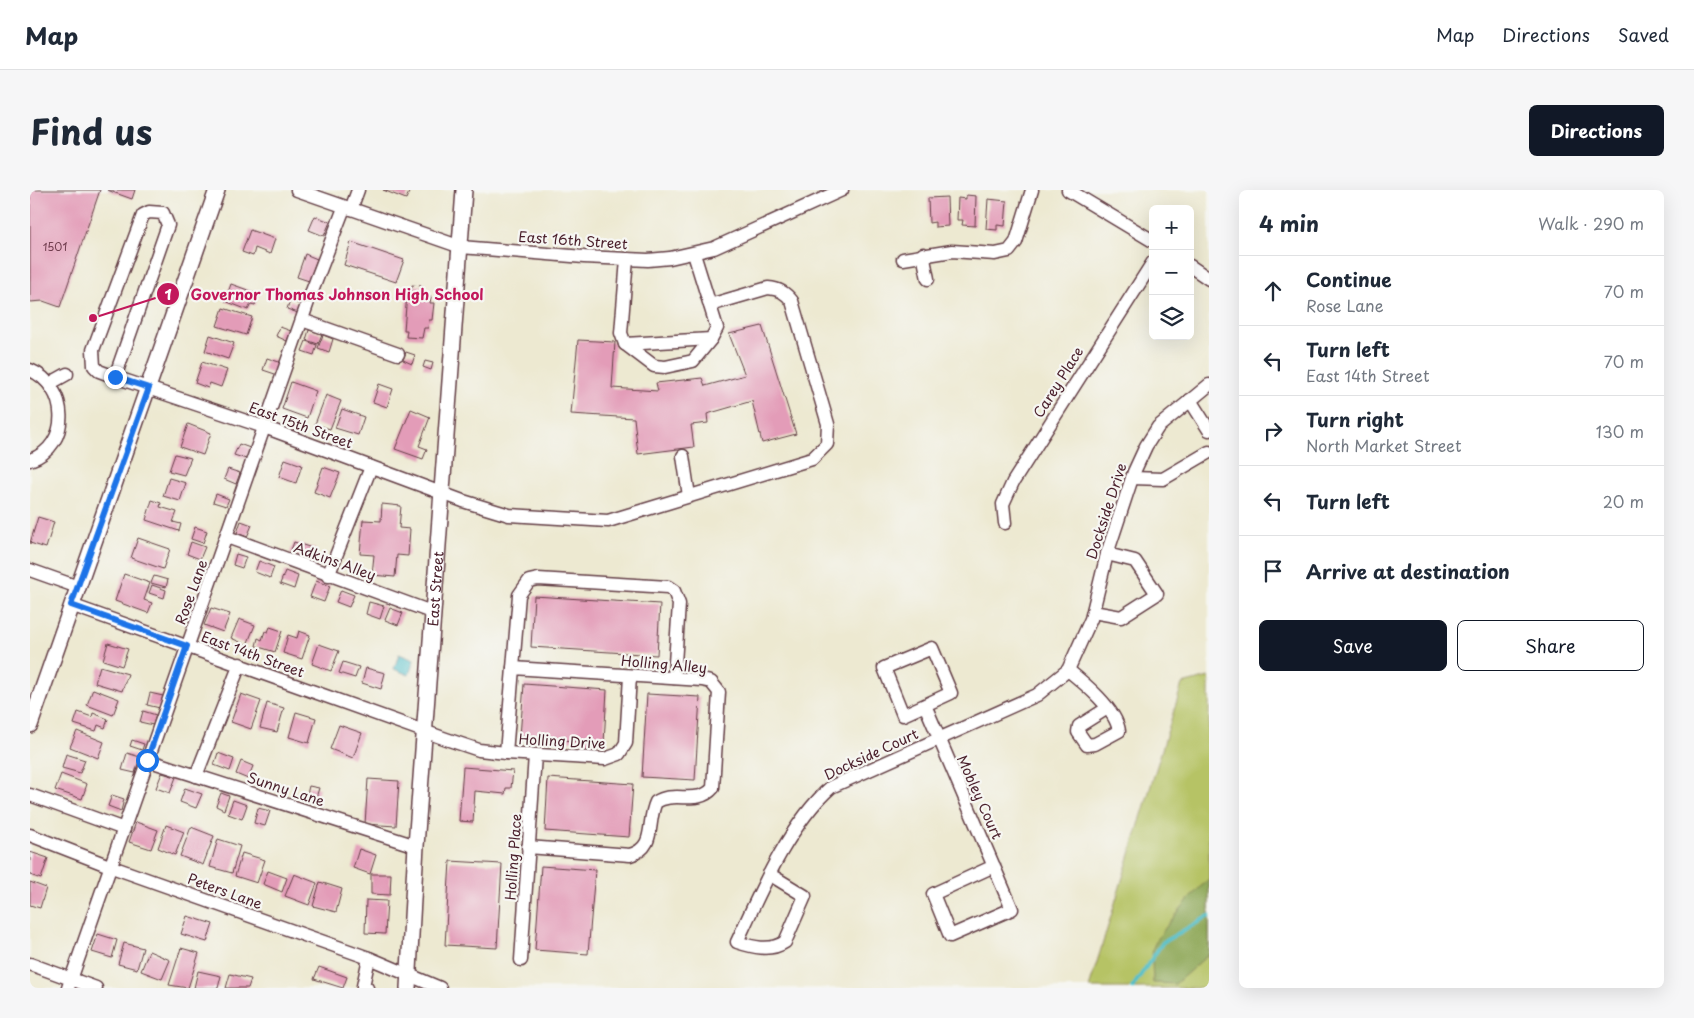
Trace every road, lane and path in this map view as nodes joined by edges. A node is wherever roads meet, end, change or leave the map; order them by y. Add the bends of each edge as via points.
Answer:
1 (217, 190) edge
2 (298, 190) edge
3 (358, 190) edge
4 (464, 190) edge
5 (810, 190) edge
6 (842, 190) edge
7 (1032, 190) edge
8 (1068, 190) edge
9 (815, 202) junction
10 (347, 208) junction
11 (1149, 240) edge
12 (461, 247) junction
13 (694, 254) junction
14 (924, 254) junction
15 (903, 258) dead end
16 (627, 259) junction
17 (1149, 268) edge
18 (1194, 269) edge
19 (928, 279) dead end
20 (1209, 279) edge
21 (710, 305) junction
22 (302, 320) junction
23 (711, 339) junction
24 (625, 344) junction
25 (398, 354) dead end
26 (30, 370) edge
27 (68, 374) dead end
28 (115, 377) junction
29 (49, 384) junction
30 (1209, 384) edge
31 (149, 388) junction
32 (1190, 400) junction
33 (264, 427) junction
34 (1209, 430) edge
35 (1209, 452) edge
36 (683, 456) dead end
37 (30, 460) edge
38 (371, 468) junction
39 (1132, 478) junction
40 (442, 493) junction
41 (688, 496) junction
42 (1005, 523) dead end
43 (227, 536) junction
44 (1107, 554) junction
45 (30, 570) edge
46 (328, 576) junction
47 (78, 587) junction
48 (71, 605) junction
49 (1093, 612) junction
50 (434, 613) junction
51 (187, 646) junction
52 (240, 664) junction
53 (513, 668) junction
54 (1068, 670) junction
55 (630, 676) junction
56 (674, 678) junction
57 (924, 705) junction
58 (1106, 709) dead end
59 (30, 725) edge
60 (426, 731) junction
61 (939, 739) junction
62 (506, 753) junction
63 (535, 755) junction
64 (147, 760) junction
65 (196, 776) junction
66 (30, 795) edge
67 (124, 829) junction
68 (30, 835) edge
69 (416, 846) junction
70 (528, 846) junction
71 (994, 866) junction
72 (112, 867) junction
73 (769, 874) junction
74 (369, 958) junction
75 (520, 960) dead end
76 (30, 964) edge
77 (408, 982) edge
78 (70, 984) edge
79 (96, 988) edge
80 (367, 988) edge
81 (440, 988) edge

1 - 31 main road
2 - 10 street, East 16th Street
3 - 10 street, Rose Lane
4 - 12 main road, East Street
5 - 9 street
6 - 9 street, East 16th Street
7 - 14 street via 1016,242 1008,252
8 - 11 street
9 - 13 street, East 16th Street via 733,241
10 - 12 street, East 16th Street
10 - 22 street, Rose Lane
12 - 16 street, East 16th Street
12 - 40 main road, East Street
13 - 16 street, East 16th Street
13 - 21 street
14 - 15 street
14 - 19 street
16 - 24 street via 621,333
17 - 42 street, Carey Place via 1013,482 1003,504
18 - 20 street
21 - 23 street via 717,328
21 - 41 street, East 15th Street via 768,288 777,288 787,294 792,301 829,434 822,450 812,459
22 - 25 street
22 - 33 street, Rose Lane
23 - 24 street
23 - 24 street via 693,361 665,367 654,366
26 - 29 street
27 - 29 street
28 - 28 street, East 15th Street via 168,225 163,213 143,215 93,350 89,367
28 - 31 street, East 15th Street
29 - 37 street via 60,404 60,425 51,445
30 - 32 street, Dockside Drive
31 - 33 street, East 15th Street
31 - 47 main road
32 - 34 street
32 - 39 street, Dockside Drive via 1158,427
33 - 38 street, East 15th Street
33 - 43 street, Rose Lane
35 - 39 street via 1163,479
36 - 41 street
38 - 40 street, East 15th Street
38 - 46 street
39 - 44 street, Dockside Drive
40 - 41 street, East 15th Street via 509,515 599,522
40 - 50 main road, East Street
43 - 46 street, Adkins Alley
43 - 51 street, Rose Lane
44 - 49 street, Dockside Drive
44 - 49 street via 1135,561 1157,594 1121,618
45 - 47 street
46 - 50 street, Adkins Alley
47 - 48 main road
48 - 51 street, East 14th Street
48 - 59 main road
49 - 54 street, Dockside Drive
50 - 60 main road, East Street
51 - 52 street, East 14th Street
51 - 64 street, Rose Lane
52 - 60 street, East 14th Street
52 - 65 street
53 - 55 street, Holling Alley
53 - 56 street via 518,595 529,581 538,579 668,588 674,592 679,604
53 - 62 street
54 - 58 street via 1094,691
54 - 61 street, Dockside Drive via 1037,695
55 - 56 street, Holling Alley
55 - 63 street, Holling Drive via 626,743 619,754 606,759
56 - 70 street, Holling Alley via 710,682 719,692 714,782 708,794 692,798 671,796 656,802 652,810 650,839 637,853
57 - 57 street via 904,715 884,668 932,648 951,693
57 - 61 street, Mobley Court
60 - 62 street, Holling Drive via 479,750
60 - 69 main road, East Street
61 - 71 street, Mobley Court
61 - 73 street, Dockside Court via 831,787 806,815
62 - 63 street, Holling Drive
63 - 70 street, Holling Place
64 - 65 street, Sunny Lane
64 - 67 street, Rose Lane
65 - 69 street, Sunny Lane
66 - 67 street
67 - 72 street, Rose Lane
68 - 72 street, Peters Lane
69 - 77 main road, East Street
70 - 75 street, Holling Place
71 - 71 street, Mobley Court via 1012,908 950,936 934,894
72 - 74 street, Peters Lane
72 - 78 street, Rose Lane
73 - 73 street, Dockside Court via 737,942 755,948 778,946 784,942 805,896
74 - 77 street, Peters Lane
74 - 80 street via 363,986
76 - 78 street
77 - 81 street, Peters Lane
78 - 79 street

